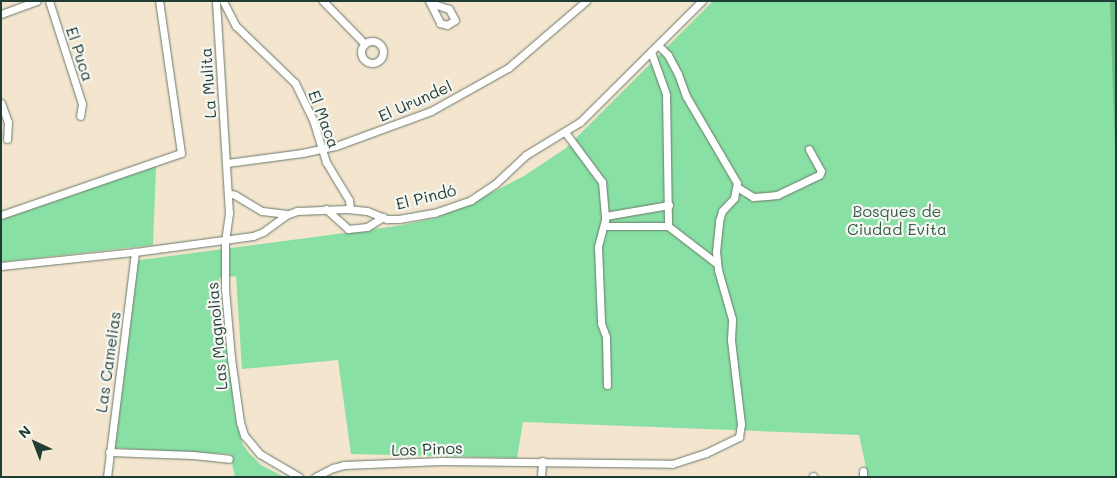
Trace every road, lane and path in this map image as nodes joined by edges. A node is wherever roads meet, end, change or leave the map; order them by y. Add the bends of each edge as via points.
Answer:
1 (37, 1) edge
2 (48, 1) edge
3 (159, 1) edge
4 (216, 1) edge
5 (223, 1) edge
6 (323, 1) edge
7 (586, 1) edge
8 (702, 1) edge
9 (1, 14) edge
10 (365, 44) dead end
11 (658, 45) junction
12 (651, 52) junction
13 (1, 103) edge
14 (80, 116) dead end
15 (565, 132) junction
16 (7, 139) dead end
17 (809, 148) dead end
18 (323, 149) junction
19 (227, 163) junction
20 (737, 187) junction
21 (228, 193) junction
22 (669, 205) junction
23 (323, 208) junction
24 (350, 209) junction
25 (290, 213) junction
26 (1, 215) edge
27 (605, 216) junction
28 (383, 217) junction
29 (604, 226) junction
30 (668, 226) junction
31 (225, 241) junction
32 (135, 252) junction
33 (716, 263) junction
34 (1, 266) edge
35 (607, 385) dead end
36 (109, 452) junction
37 (229, 459) dead end
38 (542, 461) junction
39 (105, 475) edge
40 (299, 477) edge
41 (315, 477) edge
42 (541, 477) edge

1 - 9 street
2 - 14 street, El Puca via 82,104
3 - 26 street via 181,153
4 - 19 street, La Mulita
5 - 18 street, El Maca via 236,26 294,83 313,120
6 - 10 street
7 - 18 street, El Urundel via 523,56 484,83 404,123
8 - 11 street, El Pindó
11 - 12 street, El Pindó
11 - 20 street via 668,55 686,96 733,174
12 - 15 street, El Pindó via 590,114
12 - 22 street via 666,94
13 - 16 street via 8,126
15 - 27 street via 600,178
15 - 28 street, El Pindó via 526,155 495,184 471,200 425,215 392,220
17 - 20 street via 821,171 819,176 767,196 753,197
18 - 19 street, El Urundel
18 - 24 street, El Maca via 326,162 350,200
19 - 21 street, Las Magnolias
20 - 33 street via 719,221
21 - 25 street via 262,211
21 - 31 street, Las Magnolias
22 - 27 street
22 - 30 street
23 - 24 street, El Pindó
23 - 25 street, El Pindó
23 - 28 street via 348,228 367,227
24 - 28 street, El Pindó
25 - 31 street, El Pindó via 258,234
27 - 29 street
29 - 30 street
29 - 35 street via 598,247
30 - 33 street
31 - 32 street, El Pindó
31 - 40 street, Las Magnolias via 231,358 242,429 260,454
32 - 34 street, El Pindó
32 - 36 street, Las Camelias
33 - 38 street, Los Pinos via 732,320 742,424 739,437 706,453 672,464
36 - 37 street
36 - 39 street, Las Camelias
38 - 41 street, Los Pinos via 344,465
38 - 42 street

